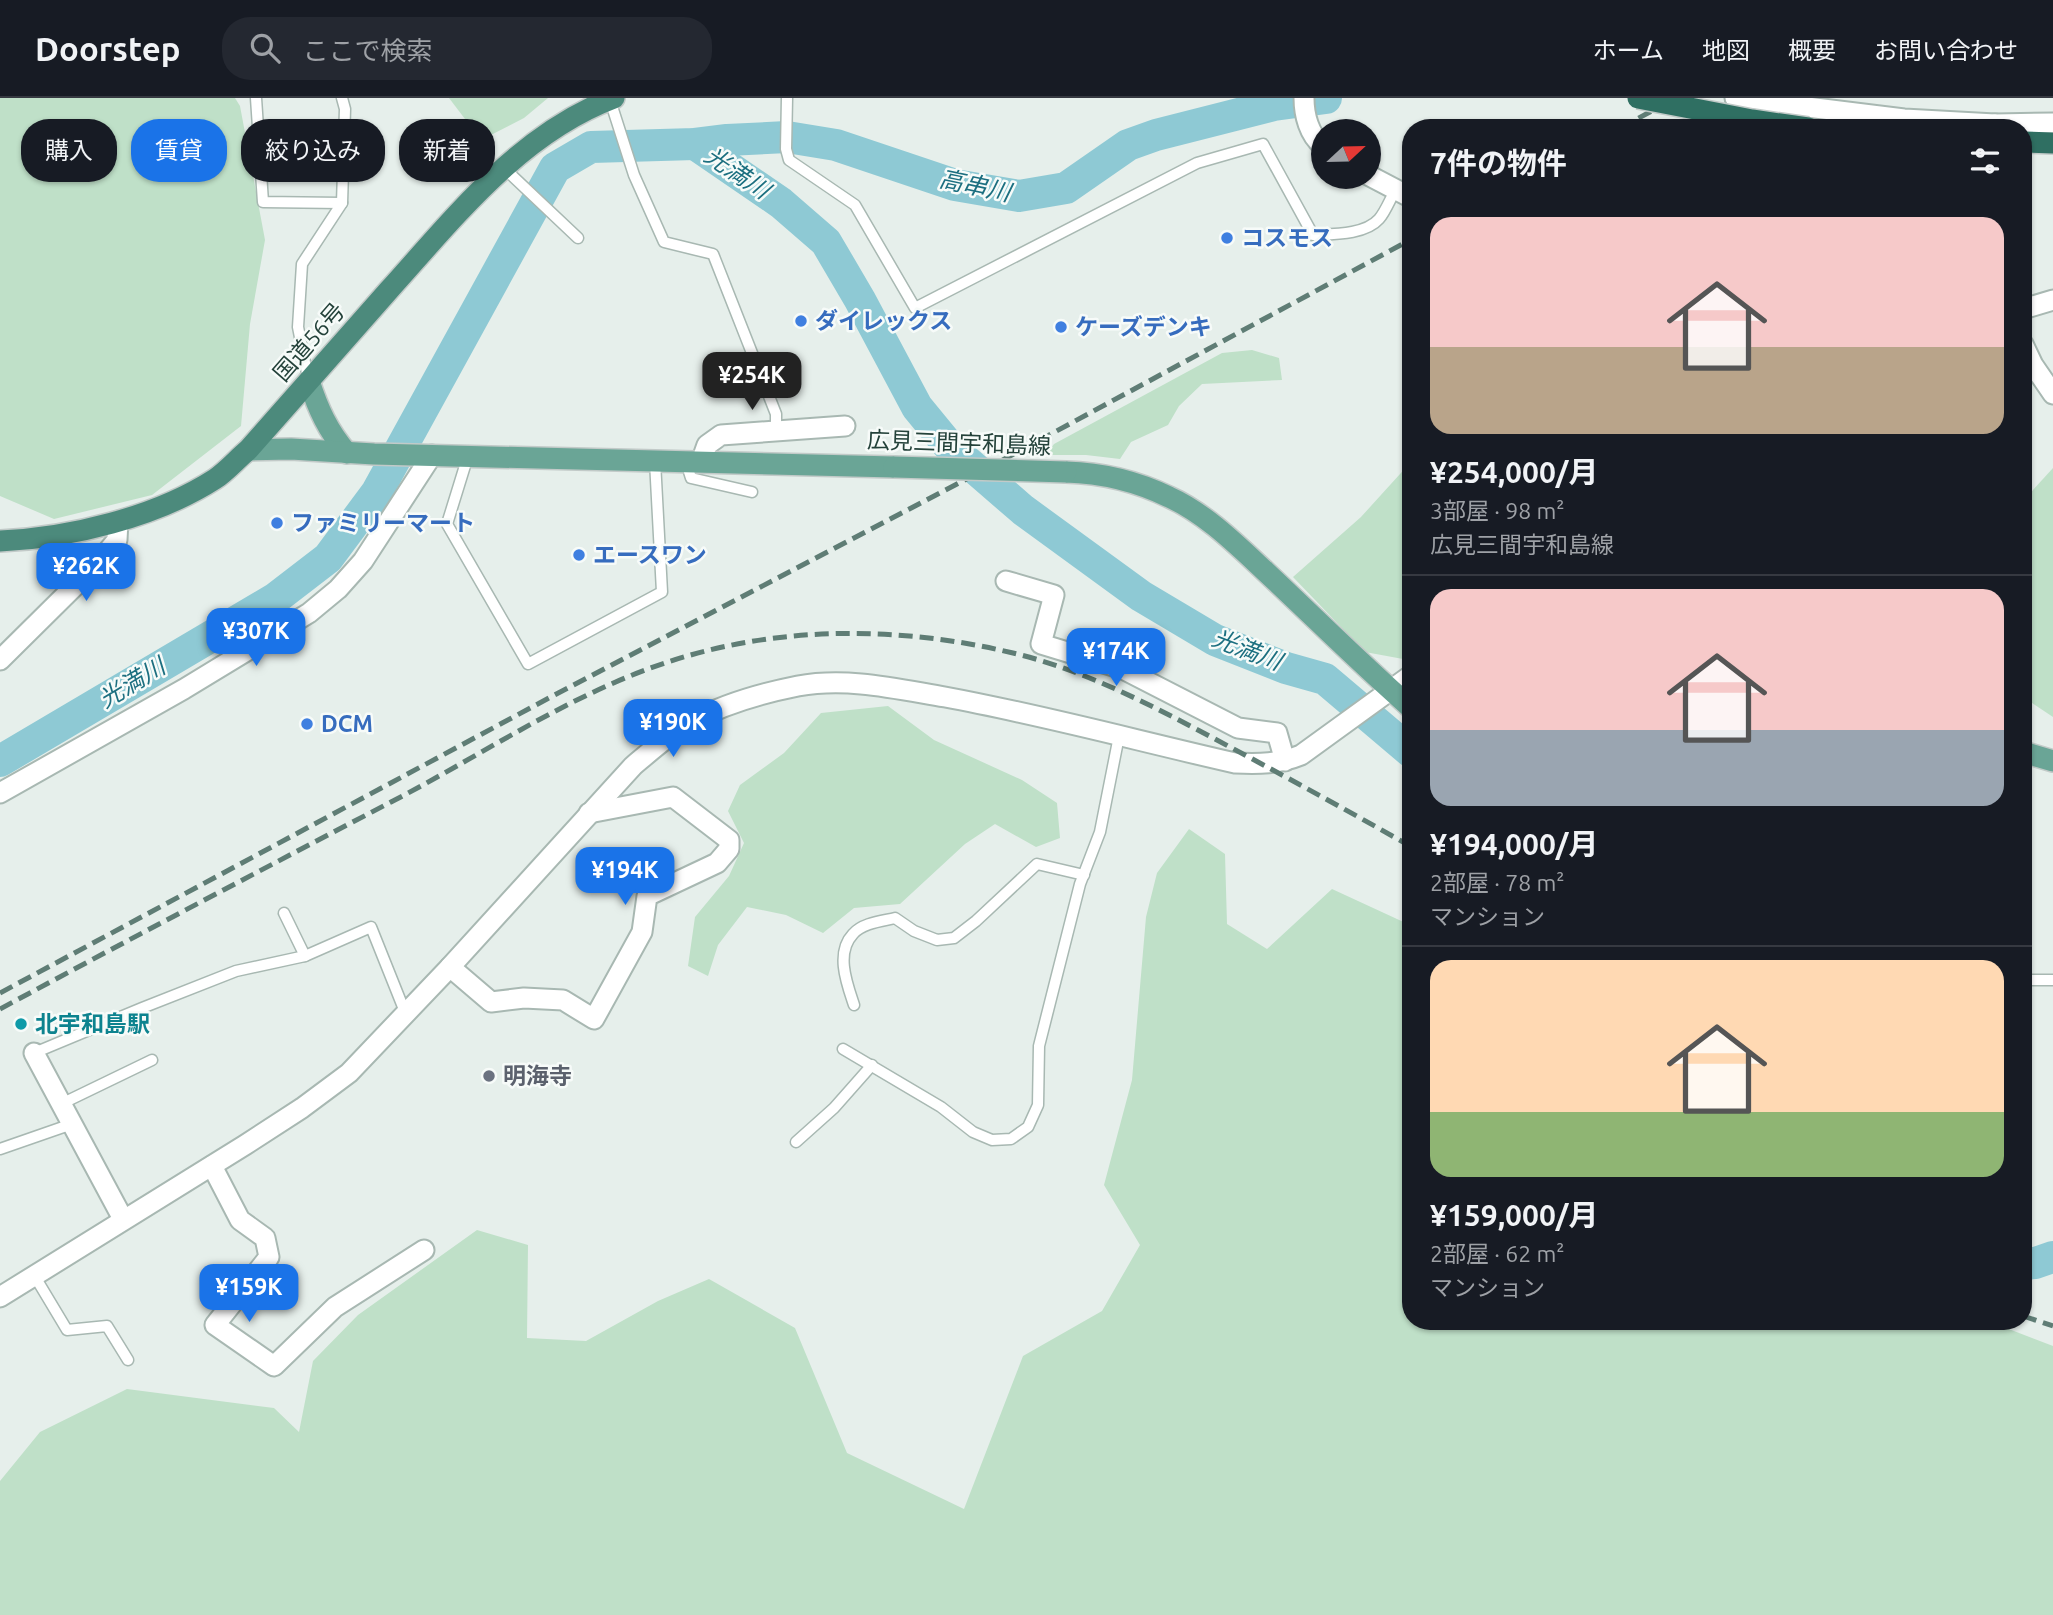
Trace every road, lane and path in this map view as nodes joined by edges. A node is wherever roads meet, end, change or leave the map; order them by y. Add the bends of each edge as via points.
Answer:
1 (256, 98) edge
2 (342, 98) edge
3 (787, 98) edge
4 (1639, 98) edge
5 (1735, 98) edge
6 (612, 99) edge
7 (1304, 104) edge
8 (580, 106) edge
9 (1747, 119) edge
10 (1905, 119) edge
11 (2053, 123) edge
12 (2032, 124) edge
13 (1311, 131) edge
14 (2032, 142) edge
15 (2053, 143) edge
16 (504, 168) junction
17 (1381, 182) edge
18 (1402, 192) edge
19 (1402, 194) edge
20 (342, 203) junction
21 (578, 238) dead end
22 (2053, 299) edge
23 (2032, 306) edge
24 (2032, 363) edge
25 (309, 381) junction
26 (2053, 394) edge
27 (845, 426) dead end
28 (776, 431) junction
29 (248, 450) junction
30 (347, 453) junction
31 (427, 455) junction
32 (468, 456) junction
33 (655, 461) junction
34 (693, 462) junction
35 (752, 492) dead end
36 (118, 521) junction
37 (0, 541) edge
38 (1006, 581) dead end
39 (0, 660) edge
40 (1402, 682) edge
41 (1391, 690) junction
42 (1402, 700) edge
43 (1119, 736) junction
44 (2032, 755) edge
45 (1285, 761) junction
46 (2053, 761) edge
47 (0, 793) edge
48 (589, 813) junction
49 (1084, 875) junction
50 (284, 913) dead end
51 (305, 957) junction
52 (450, 967) junction
53 (2032, 980) edge
54 (2053, 980) edge
55 (853, 1005) dead end
56 (405, 1012) junction
57 (843, 1049) dead end
58 (34, 1053) joint
59 (152, 1060) dead end
60 (872, 1065) junction
61 (61, 1104) junction
62 (72, 1124) junction
63 (796, 1142) dead end
64 (0, 1149) edge
65 (212, 1166) junction
66 (123, 1219) junction
67 (424, 1250) dead end
68 (34, 1275) junction
69 (0, 1297) edge
70 (128, 1360) dead end

1 - 20 lane via 263,202
2 - 20 lane
3 - 19 lane via 789,160 855,205 915,308 1197,163 1263,144 1313,235 1370,227
4 - 9 highway, bridge
5 - 10 street
6 - 8 highway, 国道56号
6 - 28 lane via 630,166 664,242 713,254 776,414
7 - 13 street
8 - 16 highway, 国道56号
11 - 12 street
14 - 15 highway
16 - 21 lane
16 - 25 highway, 国道56号
17 - 18 street
20 - 25 lane via 302,264 298,327
22 - 23 street
24 - 26 street
25 - 29 highway, 国道56号
25 - 30 main road via 330,433
27 - 28 street
28 - 34 street via 721,435
29 - 30 main road
29 - 36 highway, 国道56号 via 217,478
30 - 31 main road, 広見三間宇和島線
31 - 32 main road, 広見三間宇和島線
31 - 47 street via 363,561 309,613
32 - 33 main road, 広見三間宇和島線
32 - 33 lane via 447,524 528,664 662,592
33 - 34 main road, 広見三間宇和島線
34 - 35 lane via 691,478
34 - 41 main road, 広見三間宇和島線, bridge via 1094,473 1139,485 1171,497 1204,519
36 - 37 highway, 国道56号
36 - 39 street via 117,540 97,564
38 - 45 street via 1054,595 1041,644 1123,668 1238,727 1277,733
40 - 41 street
41 - 42 main road, 広見三間宇和島線
41 - 45 street via 1301,755
43 - 45 street via 1235,763
43 - 48 street via 884,686 841,682 799,686 748,699 692,722 633,765
43 - 49 lane via 1100,832
44 - 46 main road
48 - 52 street
48 - 52 street via 673,797 729,840 729,849 717,863 647,896 642,932 594,1019 563,1000 491,1002
49 - 55 lane via 1037,864 954,938 937,940 895,918 867,925 853,934 844,952
49 - 60 lane via 1039,1046 1038,1105 1028,1127 1011,1139 992,1140
50 - 51 lane
51 - 56 lane via 371,927
51 - 58 lane via 236,971
52 - 56 street
53 - 54 lane
56 - 65 street via 349,1073
57 - 60 lane
58 - 61 street
59 - 61 lane
60 - 63 lane
61 - 62 street
62 - 64 lane
62 - 66 street
65 - 66 street
65 - 67 street via 240,1220 265,1238 269,1257 215,1325 274,1366 335,1307
66 - 68 street
68 - 69 street
68 - 70 lane via 67,1330 107,1326

